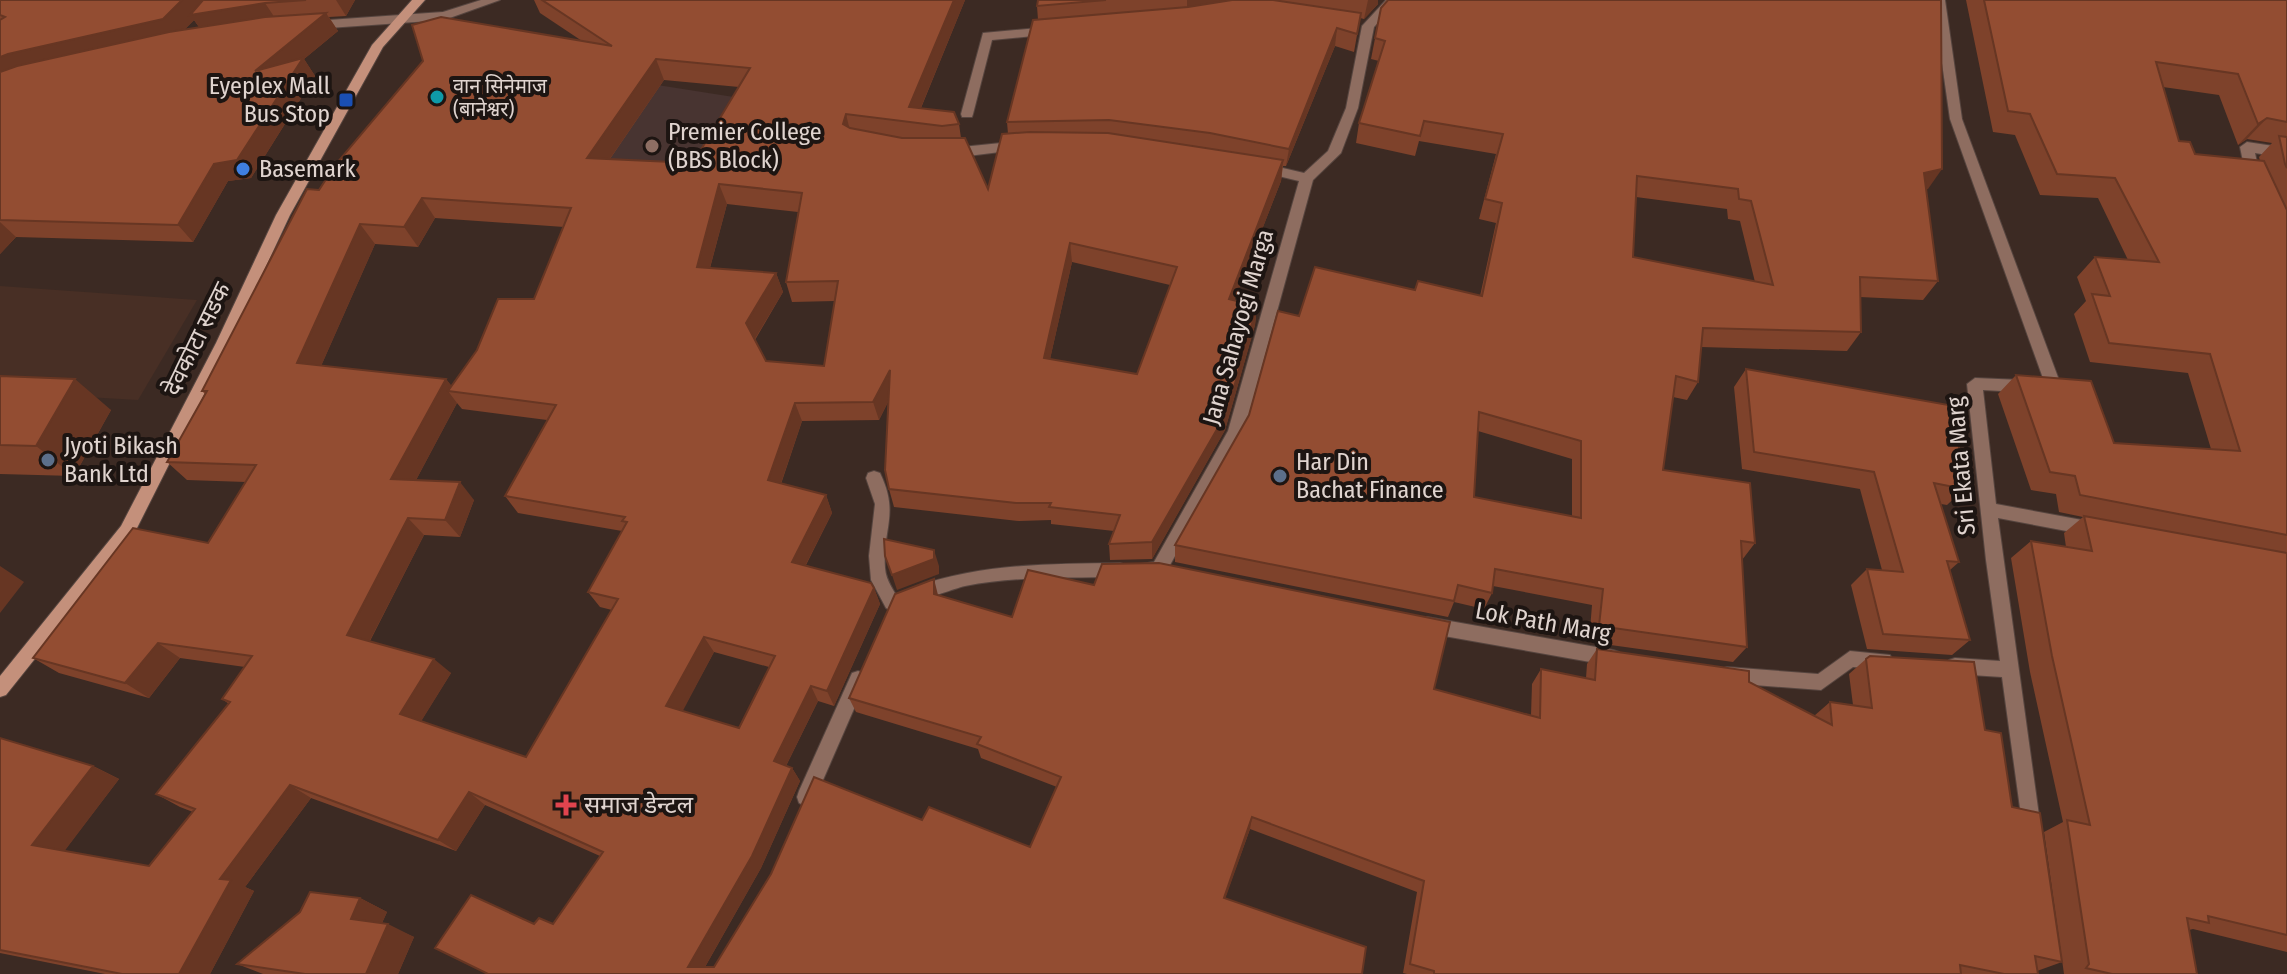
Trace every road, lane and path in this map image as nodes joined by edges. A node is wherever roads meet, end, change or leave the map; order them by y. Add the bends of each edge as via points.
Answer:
1 (419, 0) edge
2 (494, 0) edge
3 (1393, 0) edge
4 (1939, 0) edge
5 (401, 17) junction
6 (293, 27) edge
7 (1068, 30) edge
8 (967, 114) dead end
9 (1041, 144) edge
10 (933, 153) edge
11 (2287, 153) edge
12 (1252, 166) edge
13 (1307, 178) junction
14 (2261, 200) edge
15 (874, 478) dead end
16 (1989, 510) junction
17 (2112, 532) edge
18 (1408, 621) edge
19 (867, 659) edge
20 (1637, 662) edge
21 (1909, 663) edge
22 (1938, 665) edge
23 (2012, 670) junction
24 (1712, 674) edge
25 (0, 689) edge
26 (797, 817) edge
27 (2035, 852) edge

1 - 5 main road, देवकोटा सडक
2 - 5 street via 444,16
3 - 13 street, Jana Sahayogi Marga via 1361,25 1352,108 1334,153
4 - 16 street, Sri Ekata Marg via 1956,119 2054,388 1975,384
5 - 6 street
5 - 25 main road, देवकोटा सडक via 378,45 283,215 127,531
7 - 8 street via 987,36
9 - 10 street
11 - 14 street via 2247,147
12 - 13 street
13 - 15 street, Jana Sahayogi Marga via 1236,432 1167,571 988,574 943,583 889,610 878,579 883,507 882,490
16 - 17 street
16 - 23 street, Sri Ekata Marg
18 - 20 street, Lok Path Marg
19 - 26 street
21 - 24 street via 1850,659 1821,682
22 - 23 street
23 - 27 street, Sri Ekata Marg

